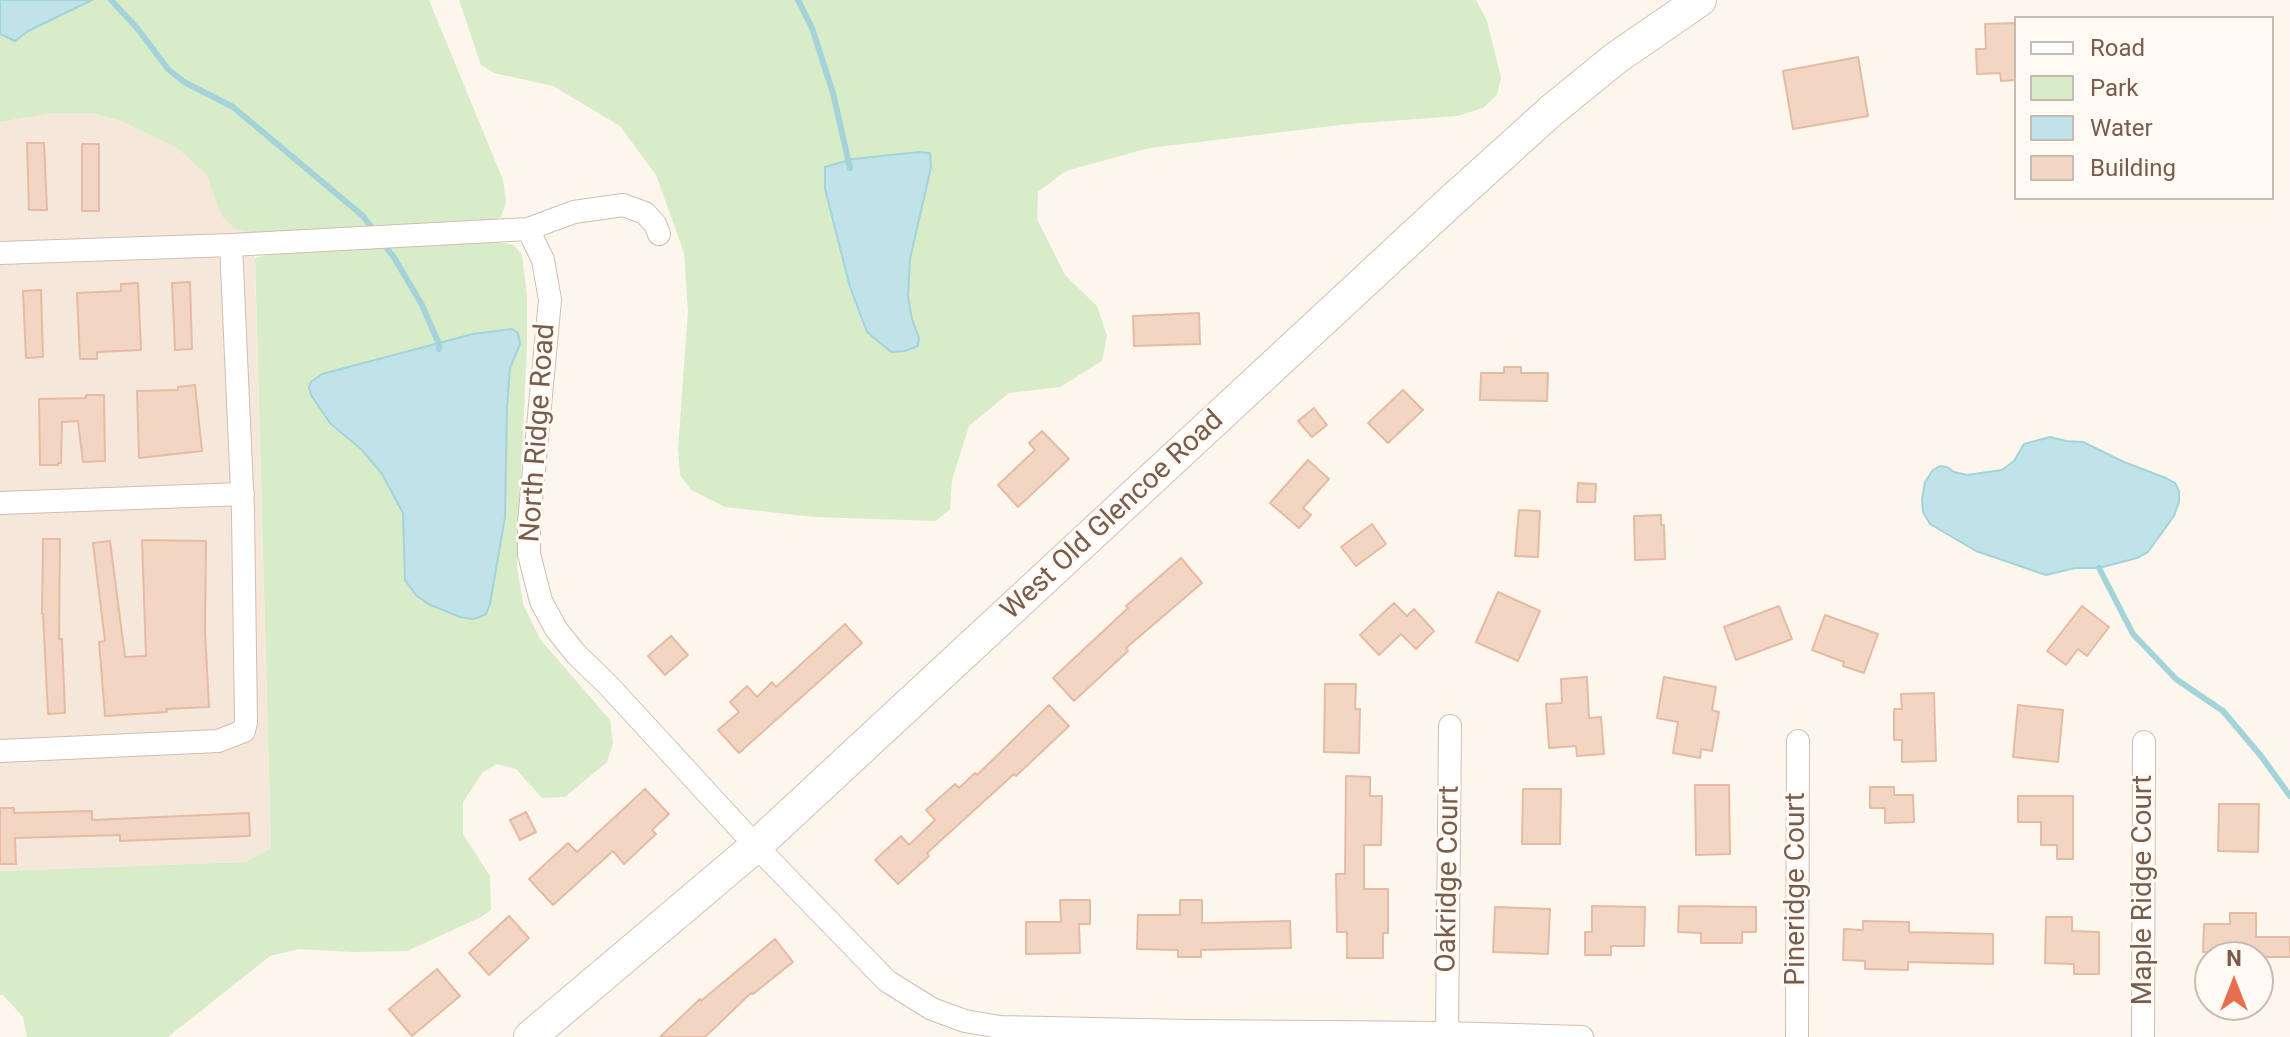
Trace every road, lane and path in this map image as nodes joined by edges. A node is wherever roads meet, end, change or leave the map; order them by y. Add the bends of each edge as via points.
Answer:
1 (1688, 3) edge
2 (528, 229) junction
3 (659, 234) dead end
4 (231, 245) junction
5 (0, 253) edge
6 (243, 494) junction
7 (0, 503) edge
8 (1450, 726) dead end
9 (1798, 741) dead end
10 (2144, 742) dead end
11 (0, 751) edge
12 (756, 846) junction
13 (1447, 1033) junction
14 (530, 1037) edge
15 (1582, 1037) edge
16 (1797, 1037) edge
17 (2143, 1037) edge

1 - 12 street, West Old Glencoe Road via 1572,94 1459,194
2 - 3 street via 574,212 623,205 645,213
2 - 4 street
2 - 12 street, North Ridge Road via 543,260 550,300 529,522 529,554 541,601 576,654
4 - 5 street
4 - 6 street
6 - 7 street
6 - 11 street via 244,731 218,741
8 - 13 street, Oakridge Court
9 - 16 street, Pineridge Court
10 - 17 street, Maple Ridge Court
12 - 13 street, North Ridge Road via 887,981 924,1005 965,1021 1000,1027
12 - 14 street, West Old Glencoe Road
13 - 15 street, North Ridge Road

